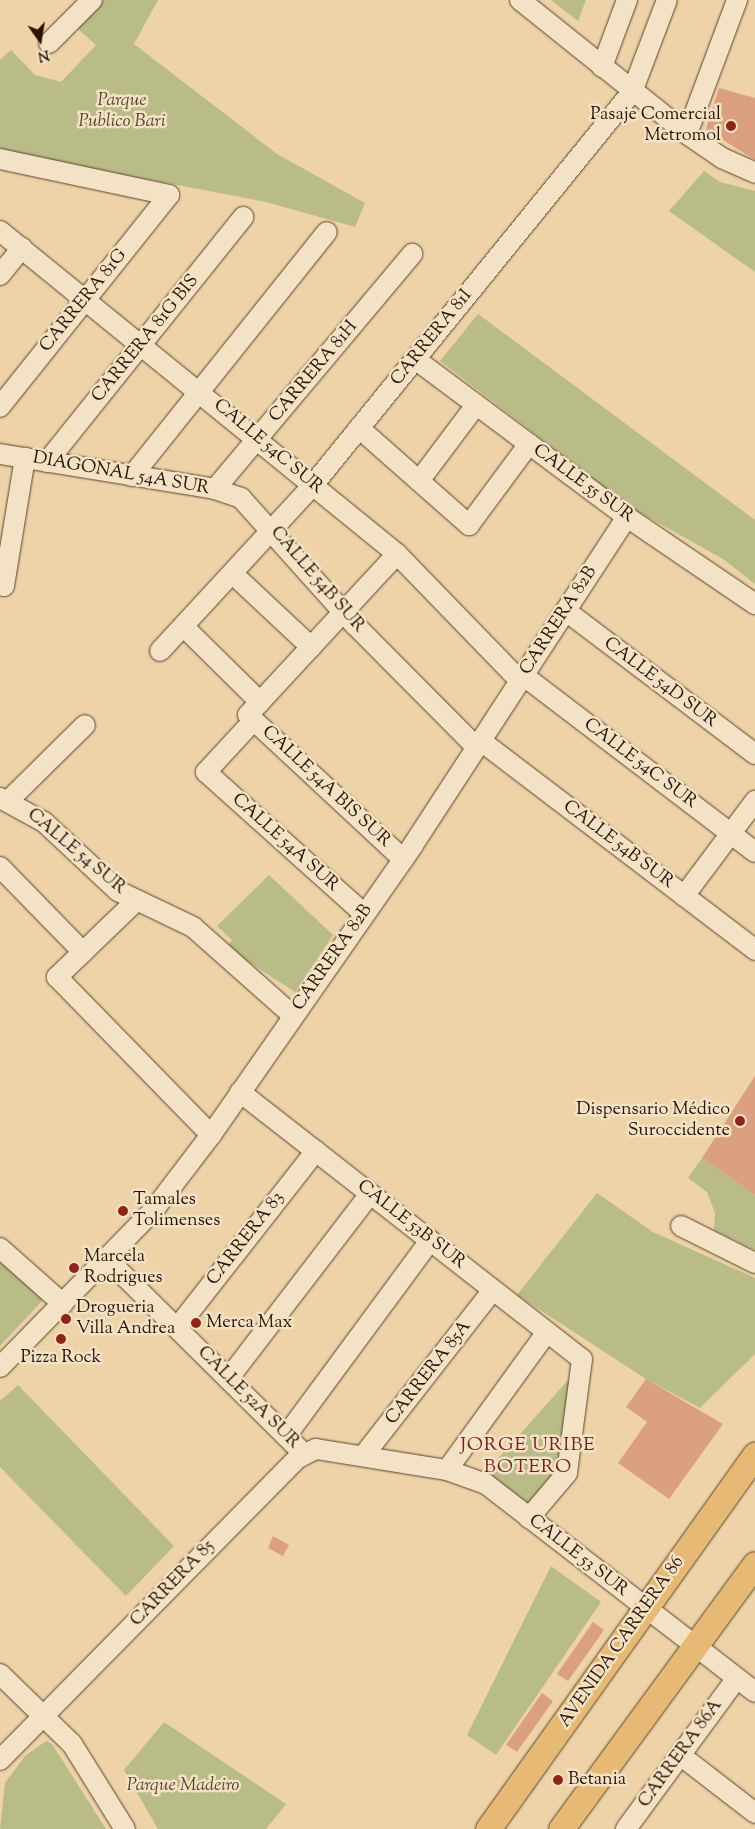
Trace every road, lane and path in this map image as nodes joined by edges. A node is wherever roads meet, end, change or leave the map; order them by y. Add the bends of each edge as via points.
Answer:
1 (92, 0) edge
2 (520, 0) edge
3 (627, 0) edge
4 (667, 0) edge
5 (737, 0) edge
6 (49, 43) dead end
7 (602, 67) junction
8 (632, 92) junction
9 (687, 134) junction
10 (0, 159) edge
11 (755, 173) edge
12 (243, 217) dead end
13 (0, 231) edge
14 (327, 232) dead end
15 (22, 248) junction
16 (412, 254) dead end
17 (0, 275) edge
18 (85, 299) junction
19 (142, 344) junction
20 (415, 359) junction
21 (201, 390) junction
22 (476, 405) junction
23 (0, 407) edge
24 (359, 428) junction
25 (258, 438) junction
26 (529, 444) junction
27 (0, 454) edge
28 (25, 458) junction
29 (48, 462) junction
30 (132, 476) junction
31 (419, 481) junction
32 (313, 485) junction
33 (215, 489) junction
34 (241, 498) joint
35 (627, 517) junction
36 (274, 530) junction
37 (397, 554) junction
38 (233, 574) junction
39 (2, 585) edge
40 (755, 604) edge
41 (344, 611) junction
42 (566, 611) junction
43 (184, 627) junction
44 (311, 647) junction
45 (160, 652) dead end
46 (522, 679) junction
47 (254, 712) junction
48 (85, 725) dead end
49 (479, 744) junction
50 (755, 754) edge
51 (4, 799) edge
52 (755, 802) edge
53 (731, 834) junction
54 (755, 852) edge
55 (403, 859) junction
56 (0, 867) edge
57 (684, 896) junction
58 (136, 901) junction
59 (364, 914) junction
60 (755, 950) edge
61 (83, 952) junction
62 (292, 1016) junction
63 (240, 1092) junction
64 (211, 1134) junction
65 (316, 1151) junction
66 (370, 1194) junction
67 (681, 1226) dead end
68 (430, 1241) junction
69 (0, 1248) edge
70 (108, 1260) junction
71 (755, 1263) edge
72 (493, 1290) junction
73 (63, 1304) junction
74 (177, 1328) junction
75 (547, 1332) junction
76 (0, 1367) edge
77 (228, 1378) junction
78 (286, 1436) junction
79 (303, 1453) junction
80 (755, 1454) edge
81 (364, 1455) junction
82 (447, 1470) junction
83 (530, 1518) junction
84 (755, 1564) edge
85 (646, 1608) junction
86 (696, 1647) junction
87 (0, 1674) edge
88 (737, 1678) junction
89 (755, 1692) edge
90 (43, 1715) junction
91 (680, 1755) junction
92 (0, 1760) edge
93 (755, 1813) edge
94 (124, 1829) edge
95 (488, 1829) edge
96 (561, 1829) edge
97 (626, 1829) edge

1 - 6 street
2 - 7 street
3 - 7 street
4 - 8 street, CARRERA 81I
5 - 9 street
7 - 8 street
8 - 9 street
8 - 20 street, CARRERA 81I
9 - 11 street via 722,158
10 - 18 street, CARRERA 81G via 169,195
12 - 19 street, CARRERA 81G BIS
13 - 15 street, CALLE 54C SUR
14 - 21 street
15 - 17 street
15 - 18 street, CALLE 54C SUR
16 - 25 street, CARRERA 81H
18 - 19 street, CALLE 54C SUR
18 - 23 street, CARRERA 81G
19 - 21 street, CALLE 54C SUR
19 - 29 street, CARRERA 81G BIS
20 - 22 street, CALLE 55 SUR
20 - 24 street, CARRERA 81I
21 - 25 street, CALLE 54C SUR
21 - 30 street
22 - 26 street, CALLE 55 SUR
22 - 31 street
24 - 31 street
24 - 32 street, CARRERA 81I
25 - 32 street, CALLE 54C SUR
25 - 33 street, CARRERA 81H
26 - 31 street via 469,526
26 - 35 street, CALLE 55 SUR
27 - 28 street, DIAGONAL 54A SUR
28 - 29 street, DIAGONAL 54A SUR
28 - 39 street
29 - 30 street, DIAGONAL 54A SUR
30 - 33 street, DIAGONAL 54A SUR
32 - 36 street, CARRERA 81I
32 - 37 street, CALLE 54C SUR
33 - 34 street, DIAGONAL 54A SUR
34 - 36 street, CALLE 54B SUR
35 - 40 street, CALLE 55 SUR
35 - 42 street, CARRERA 82B
36 - 38 street, CARRERA 81I
36 - 41 street, CALLE 54B SUR
37 - 41 street
37 - 46 street, CALLE 54C SUR
38 - 43 street, CARRERA 81I
38 - 44 street
41 - 44 street
41 - 49 street, CALLE 54B SUR
42 - 46 street, CARRERA 82B
42 - 50 street, CALLE 54D SUR
43 - 45 street, CARRERA 81I
43 - 47 street, CALLE 54A BIS SUR
44 - 47 street
46 - 49 street, CARRERA 82B
46 - 53 street, CALLE 54C SUR
47 - 55 street, CALLE 54A BIS SUR
47 - 59 street, CALLE 54A SUR via 206,772
48 - 51 street
49 - 55 street, CARRERA 82B
49 - 57 street, CALLE 54B SUR
51 - 58 street, CALLE 54 SUR via 44,822 108,883
52 - 53 street
53 - 54 street, CALLE 54C SUR
53 - 57 street
55 - 59 street, CARRERA 82B
56 - 61 street
57 - 60 street, CALLE 54B SUR
58 - 61 street
58 - 62 street, CALLE 54 SUR via 194,927
59 - 62 street, CARRERA 82B
61 - 64 street via 57,977
62 - 63 street, CARRERA 82B
63 - 64 street, CARRERA 82B
63 - 65 street, CALLE 53B SUR
64 - 70 street, CARRERA 82B via 153,1211
65 - 66 street, CALLE 53B SUR
65 - 74 street, CARRERA 83
66 - 68 street, CALLE 53B SUR
66 - 77 street
67 - 71 street
68 - 72 street, CALLE 53B SUR
68 - 78 street
69 - 73 street
70 - 73 street, CARRERA 82B
70 - 74 street, CALLE 52A SUR
72 - 75 street, CALLE 53B SUR
72 - 81 street, CARRERA 85A
73 - 76 street, CARRERA 82B
74 - 77 street, CALLE 52A SUR
75 - 82 street
75 - 83 street, CALLE 53B SUR via 582,1359 567,1473
77 - 78 street, CALLE 52A SUR
78 - 79 street, CALLE 52A SUR
79 - 81 street, CALLE 53 SUR via 316,1449
79 - 90 street, CARRERA 85
80 - 85 main road, AVENIDA CARRERA 86
81 - 82 street, CALLE 53 SUR
82 - 83 street, CALLE 53 SUR via 472,1477
83 - 85 street, CALLE 53 SUR
84 - 86 main road
85 - 86 street, CALLE 53 SUR
85 - 95 main road, AVENIDA CARRERA 86
86 - 88 street, CALLE 53 SUR
86 - 96 main road
87 - 90 street
88 - 89 street, CALLE 53 SUR
88 - 91 street, CARRERA 86A
90 - 92 street
90 - 94 street via 72,1744
91 - 93 street
91 - 97 street, CARRERA 86A

